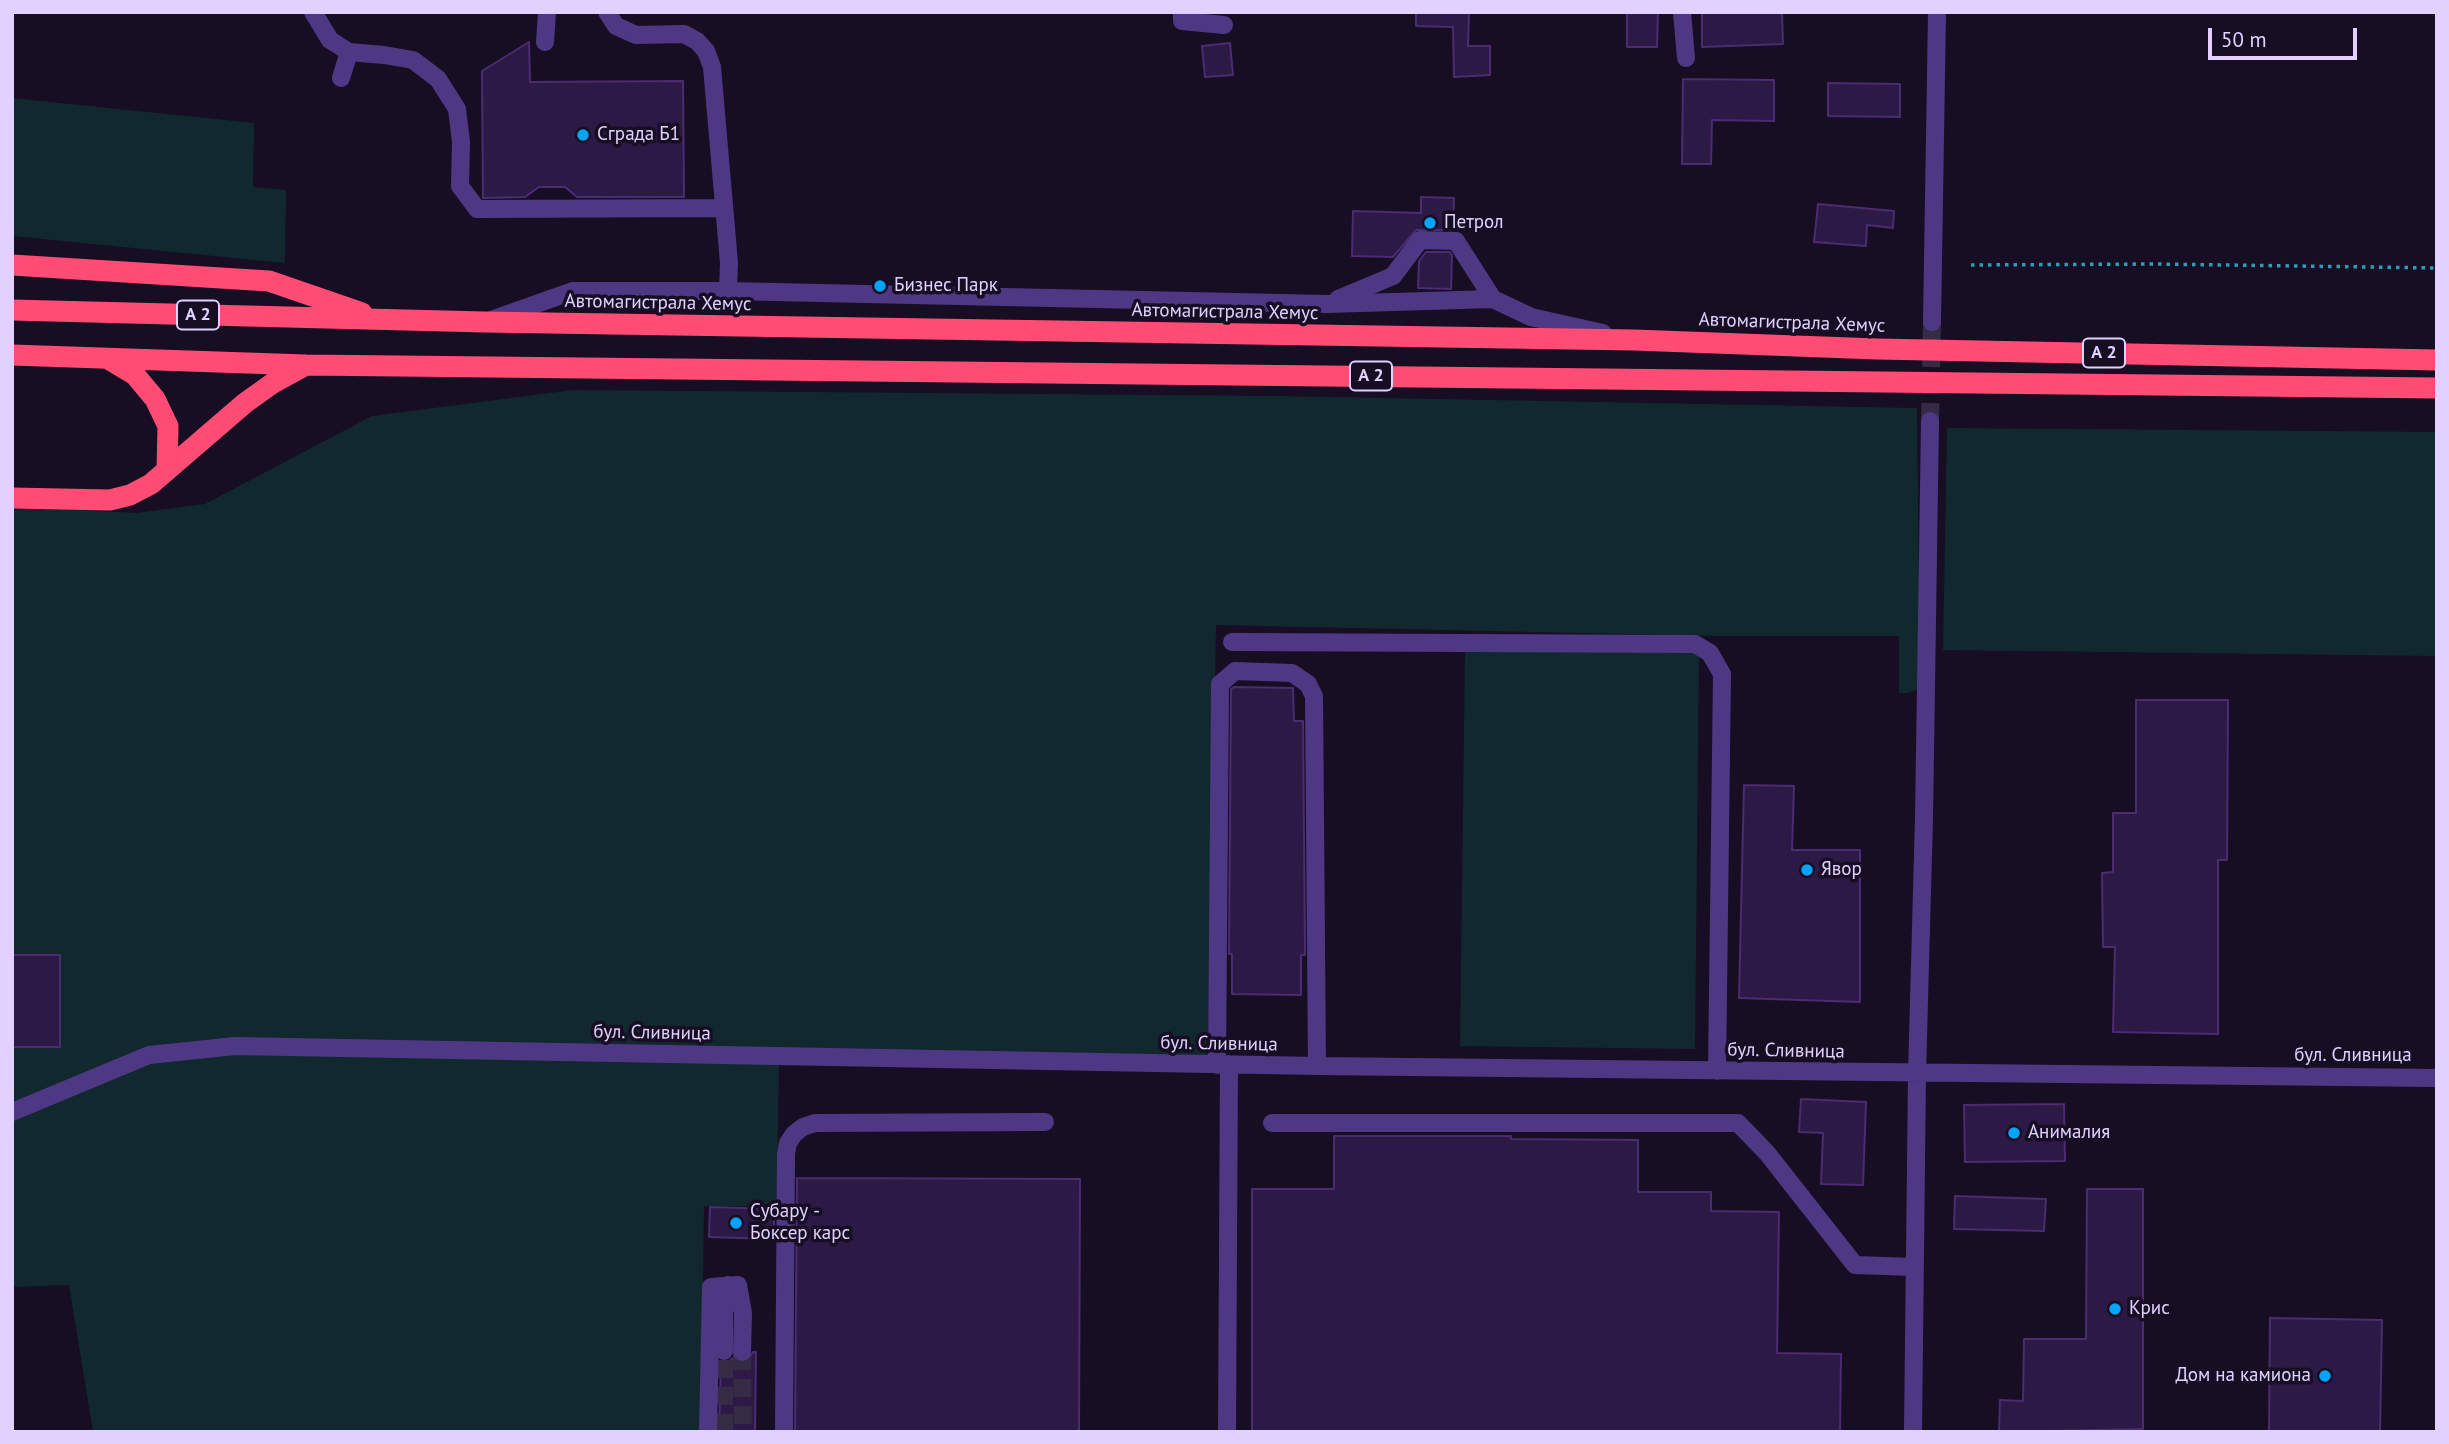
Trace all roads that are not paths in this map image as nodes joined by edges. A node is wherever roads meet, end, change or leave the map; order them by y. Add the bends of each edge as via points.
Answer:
1 (313, 12) edge
2 (547, 12) edge
3 (607, 12) edge
4 (1182, 12) edge
5 (1682, 12) edge
6 (1937, 12) edge
7 (1224, 25) dead end
8 (545, 42) dead end
9 (349, 52) junction
10 (1686, 58) dead end
11 (341, 78) dead end
12 (723, 208) junction
13 (12, 265) edge
14 (729, 292) junction
15 (1493, 299) junction
16 (1326, 304) junction
17 (12, 310) edge
18 (384, 320) junction
19 (1932, 322) tunnel mouth
20 (484, 323) junction
21 (1634, 340) junction
22 (12, 355) edge
23 (109, 359) junction
24 (2437, 360) edge
25 (306, 365) junction
26 (2437, 388) edge
27 (1930, 421) tunnel mouth
28 (167, 470) junction
29 (12, 498) edge
30 (1232, 642) dead end
31 (1223, 1065) junction
32 (1317, 1066) junction
33 (1717, 1071) junction
34 (1917, 1074) junction
35 (2437, 1078) edge
36 (12, 1112) edge
37 (1045, 1122) dead end
38 (1272, 1123) dead end
39 (1914, 1267) junction
40 (733, 1351) tunnel mouth
41 (708, 1432) edge
42 (784, 1432) edge
43 (1227, 1432) edge
44 (1913, 1432) edge

1 - 9 street via 330,40
2 - 8 street
3 - 12 street via 616,26 636,35 684,34 706,51 712,67
4 - 7 street via 1182,21
5 - 10 street
6 - 19 street
9 - 11 street
9 - 12 street via 413,60 438,79 457,109 460,186 477,209
12 - 14 street
13 - 18 highway via 269,281
14 - 16 street
14 - 20 street via 573,291
15 - 16 street
15 - 16 street via 1456,241 1420,240 1393,276
15 - 21 street via 1531,317
17 - 18 highway, Автомагистрала Хемус / A 2
18 - 20 highway, Автомагистрала Хемус / A 2
20 - 21 highway, Автомагистрала Хемус / A 2
21 - 24 highway, Автомагистрала Хемус / A 2
22 - 23 highway, A 2
23 - 25 highway, A 2
23 - 28 highway via 135,375 155,399 168,426
25 - 26 highway, A 2
25 - 28 highway via 246,403
27 - 34 street
28 - 29 highway via 151,484 110,500
30 - 33 street via 1695,643 1710,653 1722,674
31 - 32 street, бул. Сливница
31 - 32 street via 1220,684 1235,671 1292,673 1308,684 1314,696
31 - 36 street, бул. Сливница via 235,1045 149,1055
31 - 43 street
32 - 33 street, бул. Сливница
33 - 34 street, бул. Сливница
34 - 35 street, бул. Сливница
34 - 39 street
37 - 42 street via 814,1122 794,1134 786,1154
38 - 39 street via 1738,1123 1855,1265
39 - 44 street
40 - 41 street via 724,1313 728,1285 711,1287

